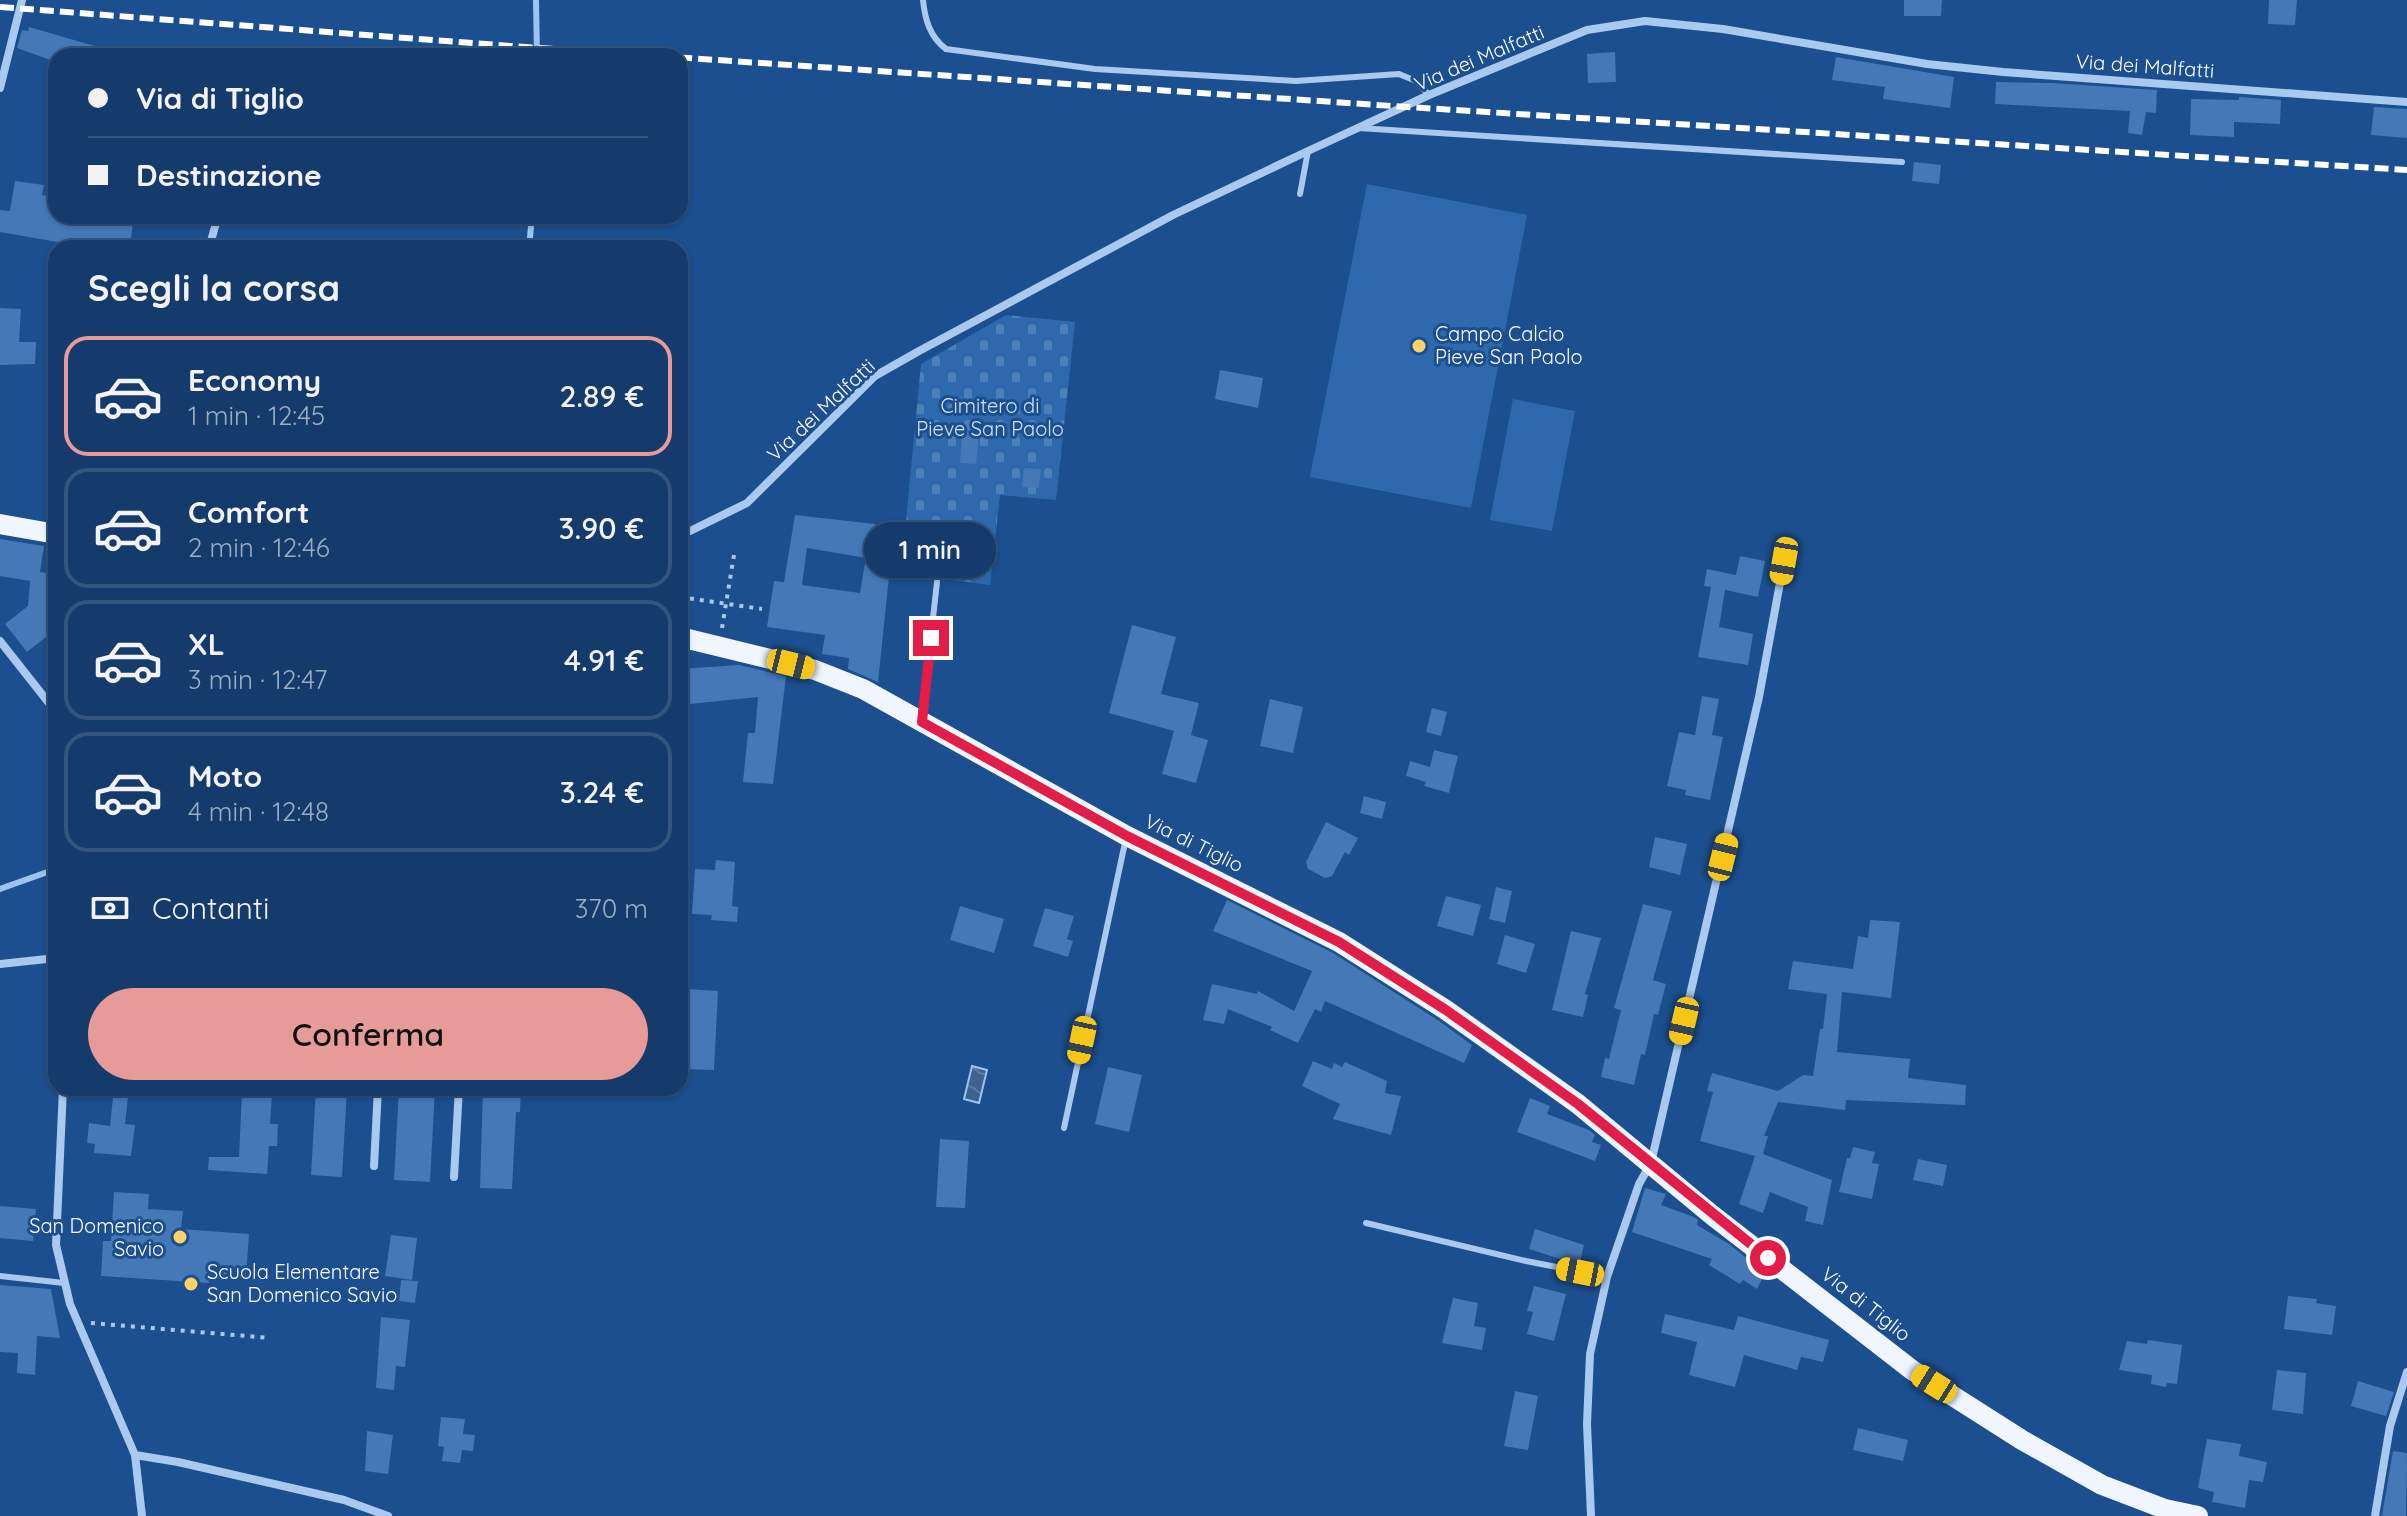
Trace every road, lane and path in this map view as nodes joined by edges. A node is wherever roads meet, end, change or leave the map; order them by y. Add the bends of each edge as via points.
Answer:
1 (22, 0) edge
2 (923, 0) edge
3 (0, 88) edge
4 (1429, 95) junction
5 (2407, 102) edge
6 (1358, 128) junction
7 (1308, 151) junction
8 (1902, 162) dead end
9 (1300, 194) dead end
10 (0, 524) edge
11 (688, 532) edge
12 (48, 533) edge
13 (734, 555) dead end
14 (1784, 561) dead end
15 (937, 582) dead end
16 (688, 598) edge
17 (726, 604) junction
18 (762, 609) dead end
19 (0, 641) edge
20 (688, 642) edge
21 (718, 646) junction
22 (48, 702) edge
23 (922, 722) junction
24 (1127, 836) junction
25 (48, 959) edge
26 (0, 964) edge
27 (63, 1096) edge
28 (378, 1096) edge
29 (459, 1096) edge
30 (1064, 1128) dead end
31 (1651, 1163) junction
32 (374, 1166) dead end
33 (454, 1177) dead end
34 (1366, 1223) dead end
35 (0, 1276) edge
36 (1607, 1277) junction
37 (64, 1283) junction
38 (77, 1321) junction
39 (270, 1338) dead end
40 (2407, 1372) edge
41 (135, 1455) junction
42 (142, 1516) edge
43 (388, 1516) edge
44 (1591, 1516) edge
45 (2198, 1516) edge
46 (2375, 1516) edge

1 - 3 street
2 - 4 lane via 935,41 946,49 1095,69 1296,81 1399,74 1416,81
4 - 5 street, Via dei Malfatti via 1587,30 1645,21 1927,64
4 - 6 street, Via dei Malfatti
6 - 7 street, Via dei Malfatti
6 - 8 lane
7 - 9 lane
7 - 11 street, Via dei Malfatti via 1173,215 875,376 747,503
10 - 12 main road
13 - 17 path
14 - 31 street via 1755,712
15 - 23 lane
16 - 17 path
17 - 18 path
17 - 21 path
19 - 22 street
20 - 21 main road, Via di Tiglio
21 - 23 main road, Via di Tiglio via 815,670
23 - 24 main road, Via di Tiglio
24 - 30 lane
24 - 31 main road, Via di Tiglio via 1339,942 1446,1010
25 - 26 street
27 - 37 street via 56,1245
28 - 32 street
29 - 33 street
31 - 36 street
31 - 45 main road, Via di Tiglio via 1912,1370 2102,1485
34 - 36 lane
35 - 37 lane
36 - 44 street via 1590,1354
37 - 38 street
38 - 39 path
38 - 41 street
40 - 46 street via 2390,1426
41 - 42 street
41 - 43 street via 344,1500

